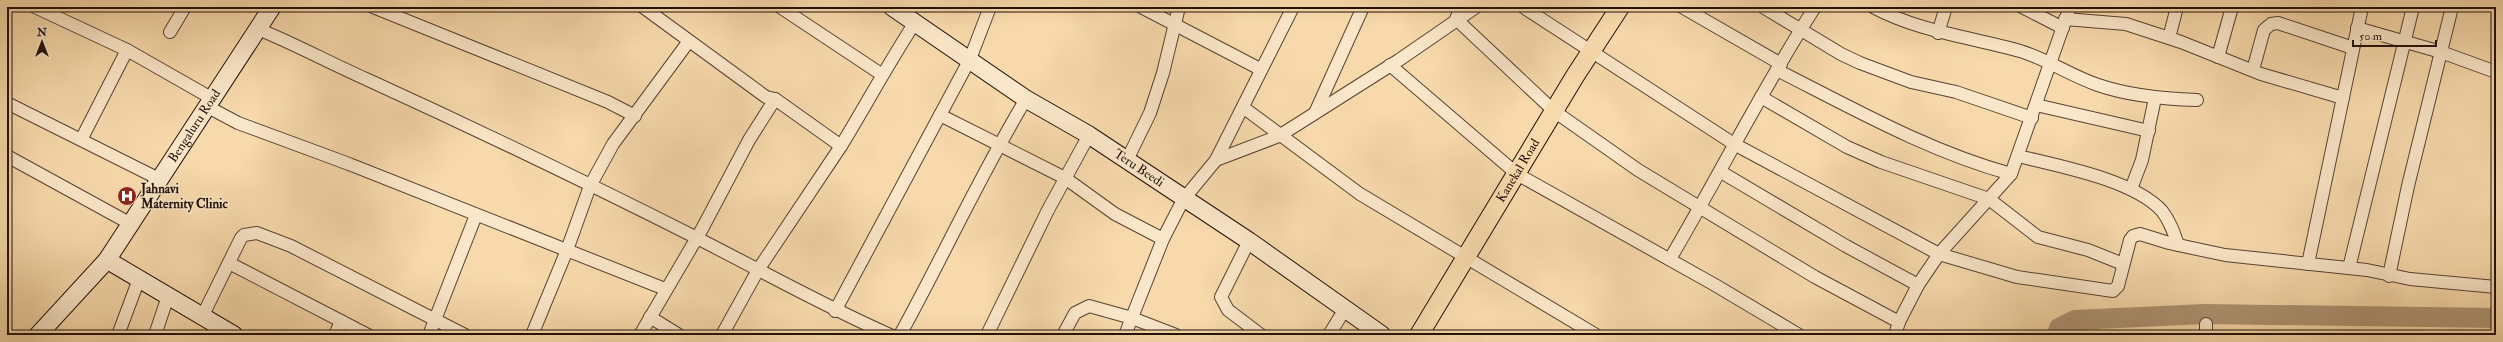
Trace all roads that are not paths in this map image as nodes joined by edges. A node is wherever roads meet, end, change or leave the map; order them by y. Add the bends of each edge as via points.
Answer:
1 (35, 7) edge
2 (185, 7) edge
3 (272, 7) edge
4 (373, 7) edge
5 (643, 7) edge
6 (780, 7) edge
7 (892, 7) edge
8 (990, 7) edge
9 (1140, 7) edge
10 (1179, 7) edge
11 (1293, 7) edge
12 (1363, 7) edge
13 (1461, 7) edge
14 (1476, 7) edge
15 (1523, 7) edge
16 (1620, 7) edge
17 (1682, 7) edge
18 (1763, 7) edge
19 (1815, 7) edge
20 (1873, 7) edge
21 (1946, 7) edge
22 (2022, 7) edge
23 (2070, 7) edge
24 (2177, 7) edge
25 (2232, 7) edge
26 (2362, 7) edge
27 (2413, 7) edge
28 (2452, 7) edge
29 (1456, 19) junction
30 (914, 24) junction
31 (2064, 24) junction
32 (1175, 25) junction
33 (1802, 28) junction
34 (2357, 28) junction
35 (258, 29) junction
36 (170, 32) dead end
37 (1938, 33) junction
38 (2169, 38) junction
39 (2405, 40) junction
40 (689, 41) junction
41 (2353, 48) junction
42 (127, 50) junction
43 (1591, 52) junction
44 (2441, 52) junction
45 (2218, 57) junction
46 (970, 59) junction
47 (2051, 64) junction
48 (1390, 66) junction
49 (1779, 67) junction
50 (1260, 69) junction
51 (2253, 70) junction
52 (2496, 72) edge
53 (881, 74) junction
54 (1761, 97) junction
55 (2155, 98) junction
56 (2343, 98) junction
57 (774, 99) junction
58 (1026, 99) junction
59 (2197, 100) dead end
60 (7, 103) edge
61 (210, 103) junction
62 (2036, 105) junction
63 (1244, 108) junction
64 (1554, 111) junction
65 (1315, 113) junction
66 (940, 115) junction
67 (635, 116) junction
68 (2032, 118) junction
69 (2150, 131) junction
70 (1089, 136) junction
71 (1279, 136) junction
72 (82, 138) junction
73 (1734, 144) junction
74 (998, 145) junction
75 (841, 146) junction
76 (7, 156) edge
77 (2018, 156) junction
78 (1127, 160) junction
79 (1216, 160) junction
80 (1721, 172) junction
81 (1517, 174) junction
82 (2011, 174) junction
83 (1065, 178) junction
84 (161, 180) junction
85 (590, 186) junction
86 (2131, 189) junction
87 (1989, 199) junction
88 (1183, 200) junction
89 (1701, 207) junction
90 (476, 215) junction
91 (131, 224) junction
92 (696, 238) junction
93 (1163, 239) junction
94 (1249, 241) junction
95 (2178, 245) junction
96 (567, 250) junction
97 (1939, 254) junction
98 (1465, 256) junction
99 (107, 260) junction
100 (1670, 260) junction
101 (229, 263) junction
102 (2123, 264) junction
103 (2308, 264) junction
104 (2349, 268) junction
105 (758, 270) junction
106 (2389, 276) junction
107 (139, 279) junction
108 (1918, 285) junction
109 (2496, 287) edge
110 (665, 289) junction
111 (168, 296) junction
112 (1345, 309) junction
113 (835, 311) junction
114 (202, 317) junction
115 (650, 317) junction
116 (1132, 318) junction
117 (436, 319) junction
118 (342, 321) junction
119 (1899, 322) junction
120 (38, 335) edge
121 (118, 335) edge
122 (155, 335) edge
123 (234, 335) edge
124 (335, 335) edge
125 (368, 335) edge
126 (429, 335) edge
127 (465, 335) edge
128 (532, 335) edge
129 (640, 335) edge
130 (679, 335) edge
131 (722, 335) edge
132 (890, 335) edge
133 (900, 335) edge
134 (987, 335) edge
135 (1063, 335) edge
136 (1125, 335) edge
137 (1176, 335) edge
138 (1261, 335) edge
139 (1329, 335) edge
140 (1382, 335) edge
141 (1419, 335) edge
142 (1596, 335) edge
143 (1799, 335) edge
144 (1895, 335) edge

1 - 42 street
2 - 36 street
3 - 35 street, Bengaluru Road
4 - 67 street via 608,102
5 - 40 street
6 - 53 street
7 - 30 street, Teru Beedi
8 - 46 street
9 - 32 street
10 - 32 street
11 - 50 street
12 - 65 street
13 - 29 street
14 - 29 street
15 - 43 street
16 - 43 main road, Kanekal Road
17 - 49 street
18 - 33 street
19 - 33 street
20 - 37 street via 1908,24
21 - 37 street
22 - 31 street
23 - 31 street
24 - 38 street
25 - 45 street
26 - 34 street
27 - 39 street
28 - 44 street
29 - 48 street
29 - 64 street
30 - 46 street, Teru Beedi
30 - 53 street
31 - 38 street via 2126,24
31 - 47 street
32 - 50 street
32 - 78 street via 1164,73 1150,113
33 - 49 street
33 - 68 street via 1841,54 1860,63 1911,82 1956,92
34 - 39 street
34 - 41 street
35 - 61 street, Bengaluru Road
35 - 85 street via 293,43
37 - 47 street via 2021,52
38 - 45 street
39 - 44 street
39 - 104 street
40 - 57 street via 766,96
40 - 67 street
41 - 51 street via 2278,23 2271,24 2264,30
41 - 56 street
42 - 61 street
42 - 72 street
43 - 64 main road, Kanekal Road
43 - 73 street
44 - 52 street
44 - 106 street
45 - 51 street
46 - 58 street, Teru Beedi
46 - 66 street
47 - 55 street via 2098,85
47 - 62 street
48 - 65 street
48 - 81 street
49 - 54 street
49 - 82 street via 1897,132 1975,164
50 - 63 street
51 - 56 street
53 - 75 street
54 - 73 street
54 - 87 street via 1847,147 1881,162
55 - 59 street
55 - 69 street
56 - 103 street
57 - 75 street
57 - 92 street
58 - 70 street, Teru Beedi
58 - 74 street
60 - 72 street
61 - 84 street, Bengaluru Road
61 - 90 street via 238,123
62 - 68 street
62 - 69 street
63 - 71 street
63 - 79 street
64 - 81 main road, Kanekal Road
64 - 89 street via 1638,170
65 - 71 street
66 - 74 street
66 - 113 street
67 - 85 street via 613,144
68 - 77 street
69 - 86 street
70 - 78 street, Teru Beedi
70 - 83 street
71 - 79 street
71 - 98 street via 1360,194
72 - 84 street
73 - 80 street
73 - 97 street
74 - 83 street
74 - 133 street via 944,255
75 - 105 street
76 - 91 street
77 - 82 street
77 - 86 street via 2075,170
78 - 88 street, Teru Beedi
79 - 88 street
80 - 89 street
80 - 108 street
81 - 98 main road, Kanekal Road
81 - 100 street
82 - 87 street
83 - 93 street via 1115,214
83 - 134 street
84 - 91 street, Bengaluru Road
85 - 92 street
85 - 96 street
86 - 95 street via 2144,195 2163,212 2170,222
87 - 97 street
87 - 102 street via 2038,237 2088,250
88 - 93 street
88 - 94 street, Teru Beedi
89 - 100 street
89 - 119 street via 1815,277
90 - 96 street
90 - 117 street
91 - 99 street, Bengaluru Road
92 - 105 street
92 - 110 street
93 - 116 street
94 - 112 street, Teru Beedi
94 - 138 street via 1221,298 1228,310
95 - 102 street via 2136,234 2130,240
95 - 103 street via 2225,254
96 - 110 street
96 - 128 street
97 - 102 street via 2017,276 2108,291 2113,291 2118,286
97 - 108 street
98 - 141 main road, Kanekal Road
98 - 142 street
99 - 107 street
99 - 120 street, Bengaluru Road
100 - 143 street
101 - 114 street
101 - 117 street via 244,235 257,233 291,246
101 - 118 street
103 - 104 street
104 - 106 street
105 - 113 street
105 - 131 street
106 - 109 street
107 - 111 street
107 - 121 street
108 - 119 street
110 - 115 street
111 - 114 street
111 - 122 street
112 - 139 street
112 - 140 street, Teru Beedi
113 - 132 street
114 - 123 street
115 - 129 street
115 - 130 street
116 - 135 street via 1088,306 1075,314
116 - 136 street
116 - 137 street
117 - 126 street
117 - 127 street
118 - 124 street
118 - 125 street
119 - 144 street

